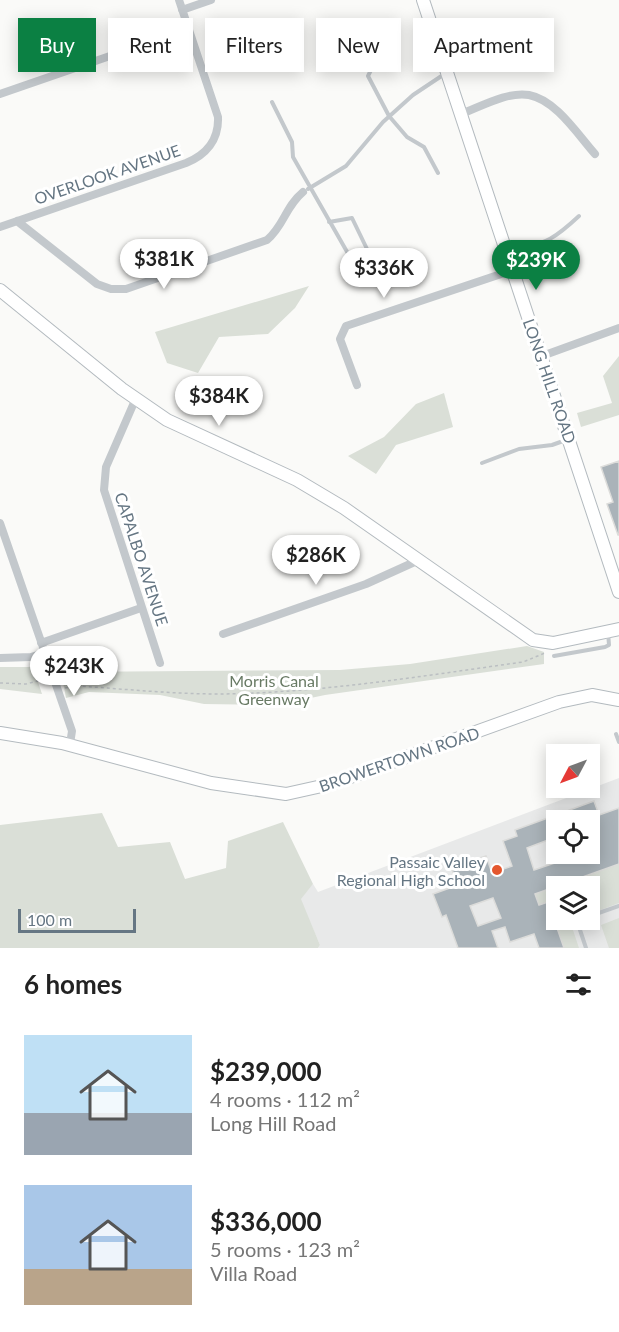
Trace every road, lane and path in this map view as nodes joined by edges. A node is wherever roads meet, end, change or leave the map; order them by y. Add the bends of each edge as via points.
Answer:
1 (179, 0) edge
2 (211, 0) edge
3 (423, 0) edge
4 (182, 10) junction
5 (185, 18) edge
6 (429, 18) edge
7 (193, 44) edge
8 (108, 57) edge
9 (370, 72) edge
10 (447, 72) joint
11 (0, 94) edge
12 (272, 102) dead end
13 (460, 114) junction
14 (389, 116) junction
15 (595, 154) dead end
16 (438, 173) dead end
17 (306, 190) junction
18 (579, 216) dead end
19 (17, 221) junction
20 (329, 222) junction
21 (0, 227) edge
22 (507, 254) junction
23 (513, 270) junction
24 (0, 290) edge
25 (619, 328) edge
26 (542, 356) junction
27 (357, 385) dead end
28 (136, 398) junction
29 (569, 438) junction
30 (482, 463) dead end
31 (0, 523) edge
32 (418, 560) junction
33 (618, 587) edge
34 (141, 608) junction
35 (613, 631) edge
36 (223, 634) dead end
37 (41, 643) junction
38 (547, 652) dead end
39 (44, 653) junction
40 (554, 656) dead end
41 (0, 658) edge
42 (160, 663) dead end
43 (0, 683) edge
44 (55, 684) junction
45 (619, 700) edge
46 (0, 733) edge
47 (616, 734) dead end
48 (619, 742) edge
49 (69, 744) junction
50 (619, 906) edge
51 (600, 913) edge
52 (580, 930) edge
53 (586, 948) edge

1 - 4 street, OVERLOOK AVENUE
2 - 4 street
3 - 6 street, LONG HILL ROAD
4 - 5 street, OVERLOOK AVENUE
7 - 19 street, OVERLOOK AVENUE via 218,117 217,132 205,152 186,163
8 - 11 street
9 - 14 lane via 368,76
10 - 13 street, LONG HILL ROAD
10 - 14 lane
12 - 17 lane via 292,142 293,157
13 - 15 street via 528,94 554,108
13 - 22 street, LONG HILL ROAD
14 - 16 lane via 407,137 424,147
14 - 17 lane via 346,166
17 - 19 street via 291,202 278,230 267,240 126,289 97,284
17 - 20 lane
18 - 22 lane via 542,245
19 - 21 street, OVERLOOK AVENUE
20 - 20 lane via 350,257 368,249 352,218
22 - 23 street, LONG HILL ROAD
23 - 26 street, LONG HILL ROAD
23 - 27 street via 346,326 340,339
24 - 28 street
25 - 26 street
26 - 29 street, LONG HILL ROAD
28 - 32 street via 167,420 297,480 369,524
28 - 34 street, CAPALBO AVENUE via 103,483
29 - 30 lane via 552,445 519,449
29 - 33 street, LONG HILL ROAD
31 - 37 street
32 - 35 street via 533,640 553,643
32 - 36 street via 374,581
34 - 37 street
34 - 42 street, CAPALBO AVENUE
35 - 40 lane via 605,647
37 - 39 street
38 - 44 path via 523,662 276,692 167,692 78,686 61,689
39 - 41 street
39 - 44 street
43 - 44 path via 26,684 48,678
44 - 49 street via 72,731
45 - 49 street, BROWERTOWN ROAD via 592,695 559,702 331,784 286,794 212,783
46 - 49 street, BROWERTOWN ROAD
47 - 48 lane
50 - 51 lane
52 - 53 lane

